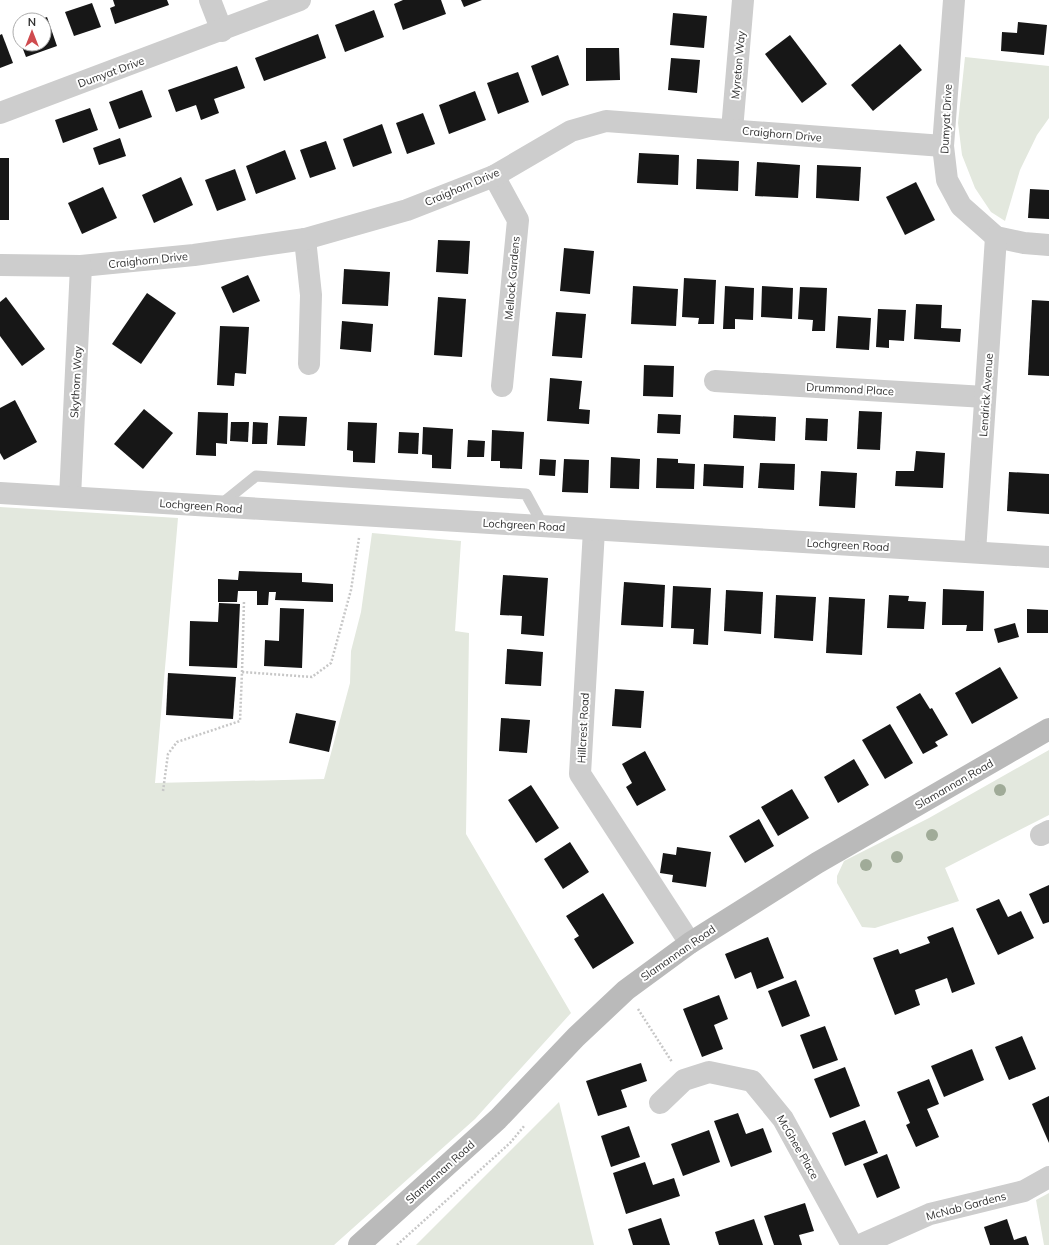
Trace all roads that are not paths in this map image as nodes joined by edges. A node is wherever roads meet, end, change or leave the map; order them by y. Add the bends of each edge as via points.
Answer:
1 (210, 0) edge
2 (300, 0) edge
3 (743, 0) edge
4 (954, 0) edge
5 (222, 31) junction
6 (0, 113) edge
7 (732, 130) junction
8 (943, 146) junction
9 (494, 176) junction
10 (996, 237) junction
11 (305, 239) junction
12 (1049, 245) edge
13 (0, 265) edge
14 (81, 266) junction
15 (309, 364) dead end
16 (715, 381) dead end
17 (502, 386) dead end
18 (985, 398) junction
19 (0, 493) edge
20 (70, 497) junction
21 (218, 507) junction
22 (544, 527) junction
23 (594, 530) junction
24 (975, 552) junction
25 (1049, 557) edge
26 (1049, 729) edge
27 (690, 943) junction
28 (660, 1103) dead end
29 (1049, 1177) edge
30 (359, 1245) edge
31 (852, 1245) edge
32 (860, 1245) edge

1 - 5 street
2 - 5 street, Dumyat Drive
3 - 7 street, Myreton Way
4 - 8 street, Dumyat Drive
5 - 6 street, Dumyat Drive
7 - 8 street, Craighorn Drive
7 - 9 street, Craighorn Drive via 606,121 571,131
8 - 10 street, Dumyat Drive via 947,180 961,206
9 - 11 street, Craighorn Drive via 407,210
9 - 17 street, Mellock Gardens via 518,220
10 - 12 street, Dumyat Drive
10 - 18 street, Lendrick Avenue
11 - 14 street, Craighorn Drive via 194,255
11 - 15 street via 311,295
13 - 14 street, Craighorn Drive
14 - 20 street, Skythorn Way
16 - 18 street, Drummond Place
18 - 24 street, Lendrick Avenue
19 - 20 street, Lochgreen Road
20 - 21 street, Lochgreen Road
21 - 22 street, Lochgreen Road
21 - 22 lane via 256,476 526,494
22 - 23 street, Lochgreen Road
23 - 24 street, Lochgreen Road
23 - 27 street, Hillcrest Road via 580,774
24 - 25 street, Lochgreen Road
26 - 27 main road, Slamannan Road via 817,863
27 - 30 main road, Slamannan Road via 626,990 576,1037 498,1119
28 - 31 street, McGhee Place via 684,1080 709,1072 752,1082 783,1119
29 - 32 street, McNab Gardens via 1024,1191 930,1214

